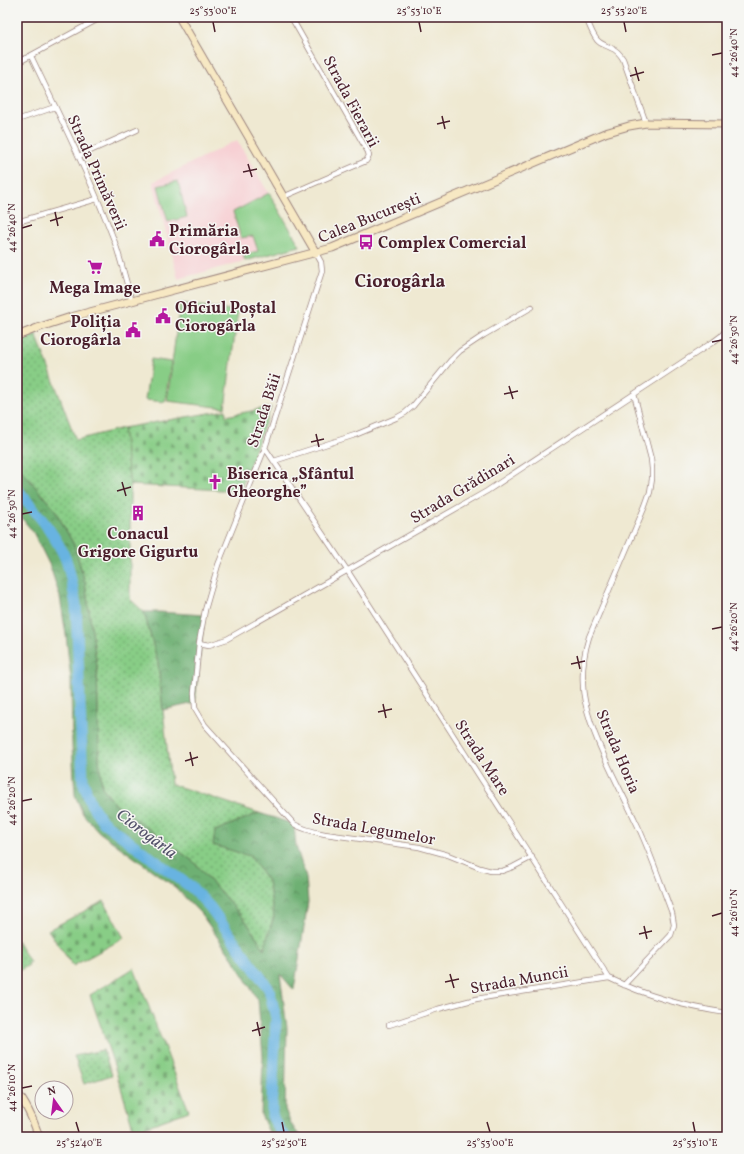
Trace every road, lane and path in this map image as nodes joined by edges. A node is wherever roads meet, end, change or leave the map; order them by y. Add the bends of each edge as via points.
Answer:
1 (102, 17) edge
2 (179, 17) edge
3 (291, 17) edge
4 (586, 17) edge
5 (31, 56) junction
6 (17, 63) edge
7 (55, 107) junction
8 (17, 120) edge
9 (646, 123) junction
10 (727, 124) edge
11 (137, 130) dead end
12 (79, 156) junction
13 (283, 197) junction
14 (98, 199) junction
15 (17, 222) edge
16 (316, 253) junction
17 (132, 302) junction
18 (532, 306) dead end
19 (727, 329) edge
20 (17, 336) edge
21 (634, 394) junction
22 (265, 448) junction
23 (274, 461) junction
24 (347, 570) junction
25 (198, 643) junction
26 (301, 828) joint
27 (532, 857) junction
28 (609, 978) junction
29 (624, 985) junction
30 (727, 1013) edge
31 (389, 1025) dead end
32 (17, 1093) edge
33 (39, 1137) edge

1 - 5 street
2 - 13 main road
3 - 13 street, Strada Fierarii via 369,156 366,161
4 - 9 street via 598,41 612,48 623,59
5 - 6 street
5 - 7 street, Strada Primăverii
7 - 8 street
7 - 12 street, Strada Primăverii
9 - 10 main road, Calea București
9 - 16 main road, Calea București via 604,133 344,244
11 - 12 street
12 - 14 street, Strada Primăverii
13 - 16 main road
14 - 15 street
14 - 17 street, Strada Primăverii
16 - 17 main road, Calea București
16 - 22 street, Strada Băii via 322,271
17 - 20 main road, Calea București via 72,317
18 - 23 street via 460,351 406,413 355,435
19 - 21 street, Strada Grădinari via 713,342
21 - 24 street, Strada Grădinari via 487,491
21 - 29 street, Strada Horia via 651,459 650,492 589,637 582,686 595,734 636,820 672,913 674,925 671,935
22 - 23 street, Strada Mare
22 - 25 street, Strada Băii via 218,566
23 - 24 street, Strada Mare
24 - 25 street, Strada Grădinari via 227,639 208,645
24 - 27 street, Strada Mare
25 - 26 street, Strada Băii via 194,692 196,708 205,725 294,824
26 - 27 street, Strada Legumelor via 310,832 419,847 491,871 513,867
27 - 28 street, Strada Mare
28 - 29 street
28 - 31 street, Strada Muncii via 476,999
29 - 30 street via 681,1004
32 - 33 main road via 26,1106

